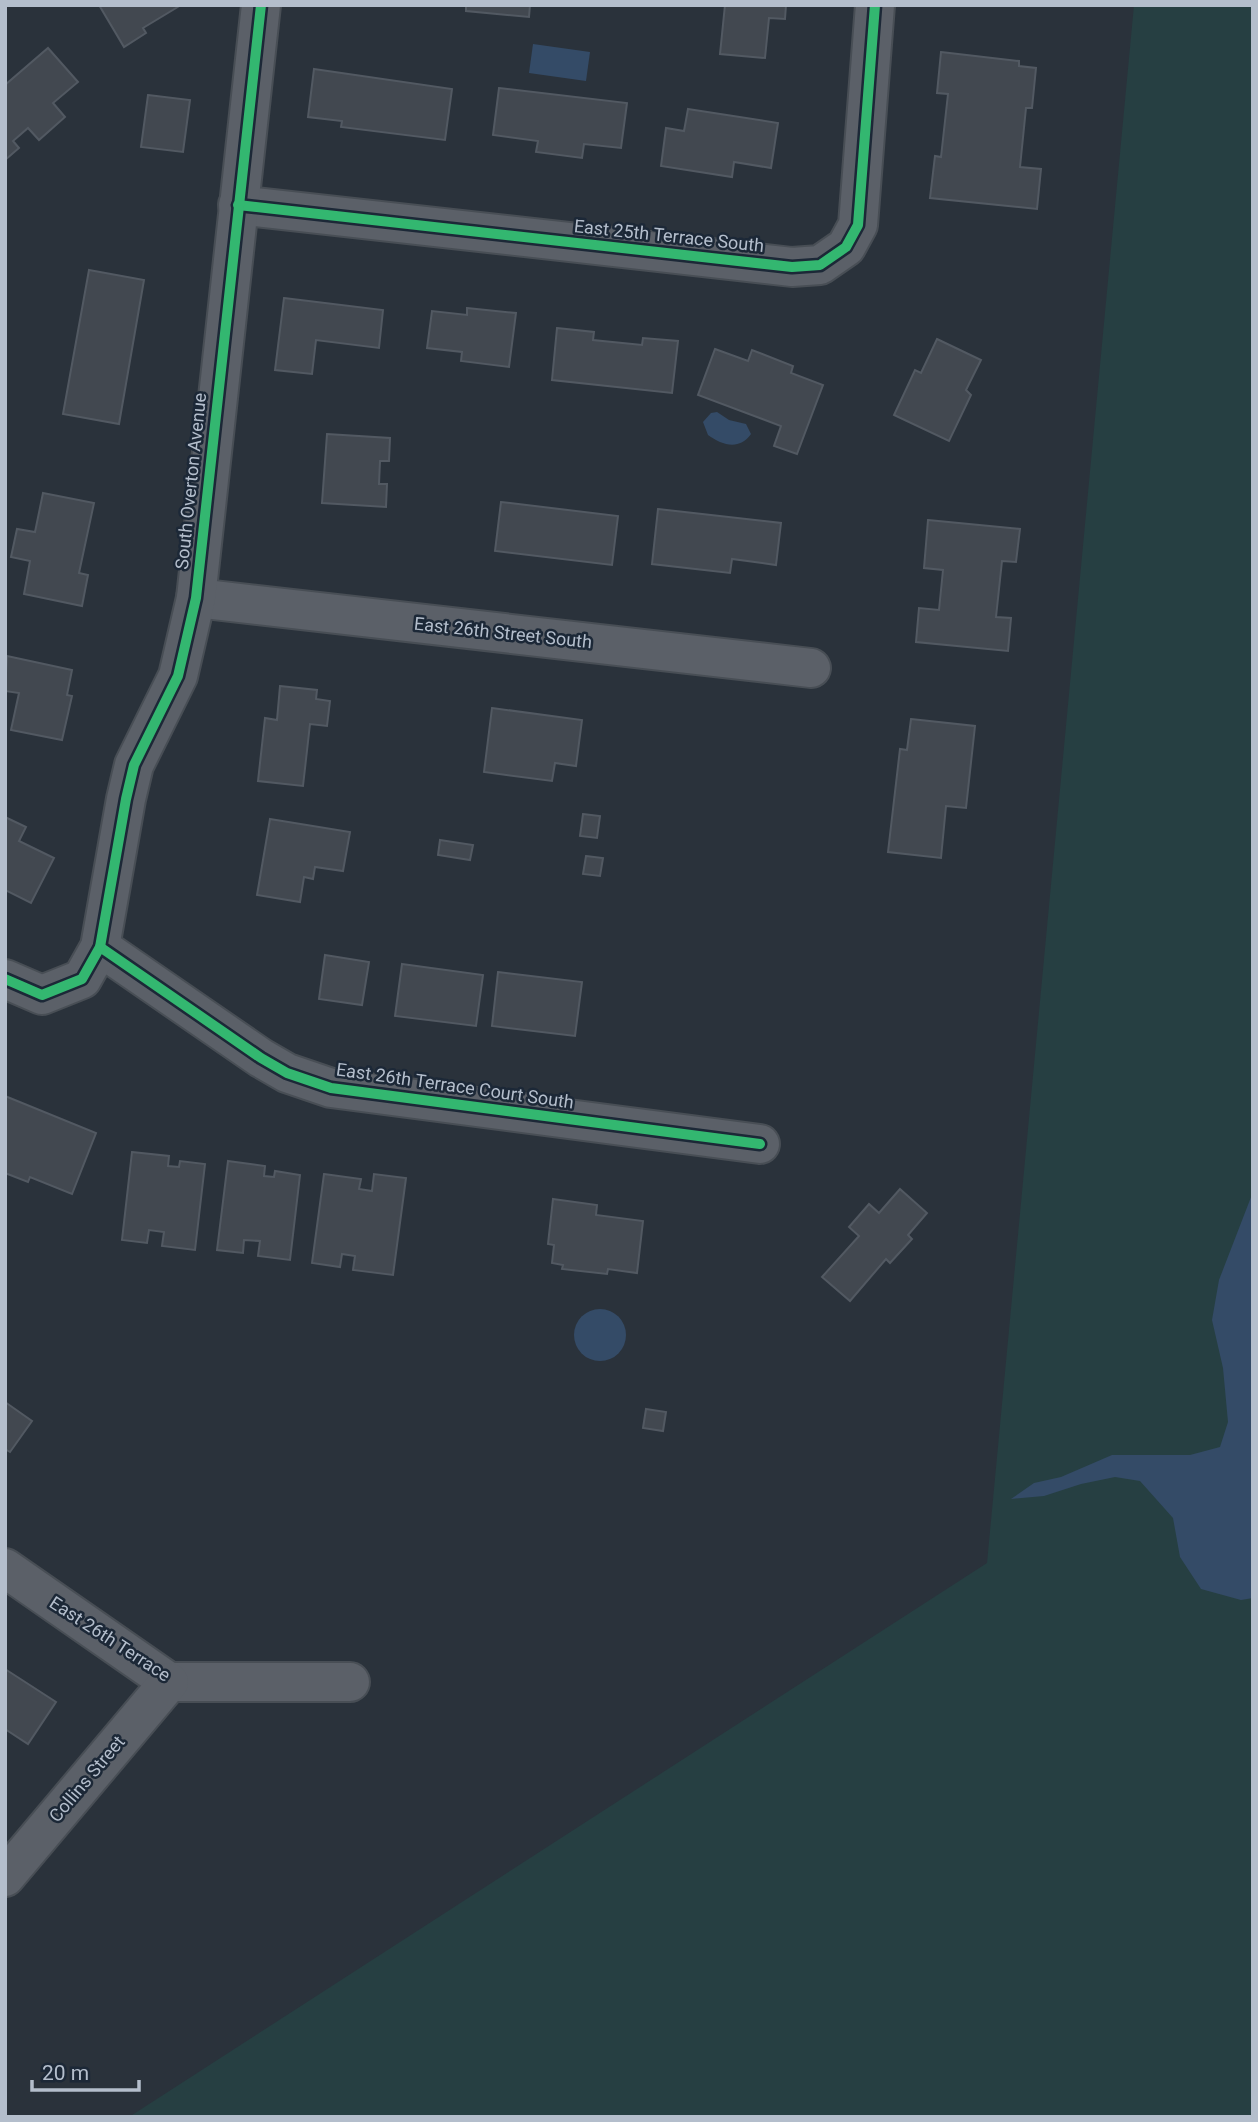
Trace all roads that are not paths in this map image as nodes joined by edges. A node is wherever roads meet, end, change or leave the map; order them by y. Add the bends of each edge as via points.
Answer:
1 (261, 5) edge
2 (875, 5) edge
3 (238, 205) junction
4 (196, 598) junction
5 (811, 668) dead end
6 (100, 947) junction
7 (5, 979) edge
8 (760, 1144) dead end
9 (5, 1569) edge
10 (169, 1682) junction
11 (349, 1682) dead end
12 (5, 1877) edge

1 - 3 street, South Overton Avenue
2 - 3 street, East 25th Terrace South via 858,225 846,247 820,265 792,267
3 - 4 street, South Overton Avenue
4 - 5 street, East 26th Street South
4 - 6 street, South Overton Avenue via 178,676 134,765
6 - 7 street, South Overton Avenue via 82,979 41,995
6 - 8 street, East 26th Terrace Court South via 261,1058 287,1073 331,1088
9 - 10 street, East 26th Terrace
10 - 11 street, East 26th Terrace
10 - 12 street, Collins Street

